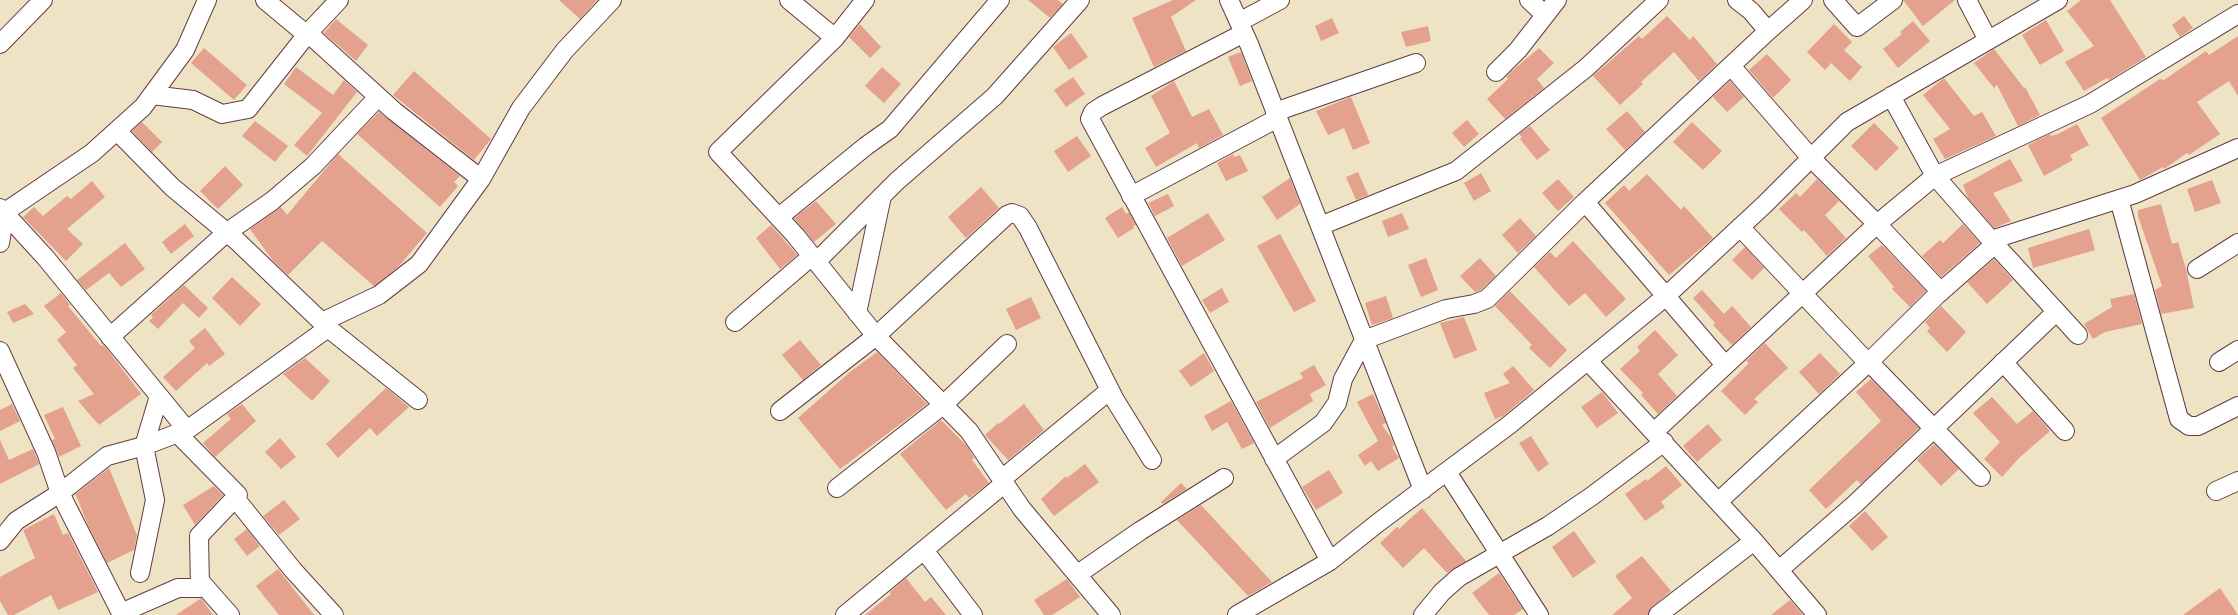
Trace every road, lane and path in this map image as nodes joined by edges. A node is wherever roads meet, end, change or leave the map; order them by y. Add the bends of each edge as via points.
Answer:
1 (42, 0) edge
2 (207, 0) edge
3 (265, 0) edge
4 (339, 0) edge
5 (612, 0) edge
6 (789, 0) edge
7 (865, 0) edge
8 (1000, 0) edge
9 (1080, 0) edge
10 (1229, 0) edge
11 (1280, 0) edge
12 (1529, 0) edge
13 (1557, 0) edge
14 (1659, 0) edge
15 (1737, 0) edge
16 (1803, 0) edge
17 (1833, 0) edge
18 (1893, 0) edge
19 (1967, 0) edge
20 (2058, 0) edge
21 (2232, 0) edge
22 (2238, 9) edge
23 (1544, 14) junction
24 (2238, 14) edge
25 (1241, 28) junction
26 (1768, 31) junction
27 (307, 34) junction
28 (835, 38) junction
29 (1988, 40) junction
30 (0, 44) edge
31 (1416, 63) dead end
32 (1731, 66) junction
33 (1496, 72) dead end
34 (152, 95) junction
35 (1891, 96) junction
36 (378, 97) junction
37 (1276, 115) junction
38 (117, 131) junction
39 (2238, 148) edge
40 (1811, 158) junction
41 (1935, 176) junction
42 (481, 179) junction
43 (882, 196) junction
44 (1130, 196) junction
45 (2119, 200) junction
46 (1585, 202) junction
47 (2, 210) edge
48 (780, 217) junction
49 (1877, 224) junction
50 (1320, 226) junction
51 (1740, 227) junction
52 (226, 232) junction
53 (1993, 242) junction
54 (0, 243) edge
55 (2238, 243) edge
56 (814, 259) junction
57 (2197, 269) dead end
58 (1941, 292) junction
59 (1802, 293) junction
60 (1665, 297) junction
61 (2056, 312) junction
62 (857, 313) junction
63 (735, 322) dead end
64 (325, 325) junction
65 (2078, 335) dead end
66 (876, 336) junction
67 (110, 337) junction
68 (1364, 340) junction
69 (1008, 344) dead end
70 (2238, 350) edge
71 (0, 351) edge
72 (1588, 361) junction
73 (2003, 362) junction
74 (2219, 362) dead end
75 (1869, 363) junction
76 (1725, 365) junction
77 (1110, 390) junction
78 (159, 396) junction
79 (418, 400) dead end
80 (943, 405) junction
81 (2238, 406) edge
82 (780, 411) dead end
83 (1933, 429) junction
84 (182, 431) junction
85 (2065, 431) dead end
86 (1659, 437) junction
87 (144, 446) junction
88 (1274, 459) junction
89 (1152, 460) dead end
90 (1446, 472) junction
91 (1981, 477) dead end
92 (1224, 478) dead end
93 (1003, 481) junction
94 (2238, 481) edge
95 (837, 488) dead end
96 (1423, 490) junction
97 (2216, 490) dead end
98 (60, 493) junction
99 (235, 498) junction
100 (1718, 502) junction
101 (0, 541) edge
102 (1754, 541) junction
103 (924, 550) junction
104 (1499, 553) junction
105 (1330, 561) junction
106 (1779, 570) junction
107 (140, 573) dead end
108 (1078, 574) junction
109 (200, 581) junction
110 (121, 614) edge
111 (230, 615) edge
112 (334, 615) edge
113 (845, 615) edge
114 (973, 615) edge
115 (1111, 615) edge
116 (1237, 615) edge
117 (1423, 615) edge
118 (1539, 615) edge
119 (1658, 615) edge
120 (1817, 615) edge

1 - 30 street
2 - 34 street via 185,50
3 - 27 street
4 - 27 street
5 - 42 street via 565,50 521,108
6 - 28 street
7 - 28 street
8 - 48 street via 890,129
9 - 43 street via 995,96
10 - 25 street
11 - 25 street
12 - 23 street
13 - 23 street
14 - 50 street via 1586,68 1456,171
15 - 26 street
16 - 26 street
17 - 18 street via 1857,27
19 - 29 street
20 - 29 street
21 - 22 street
23 - 33 street via 1518,50
24 - 41 street via 2090,104
25 - 37 street
25 - 44 street via 1093,112 1090,119 1092,127
26 - 32 street
27 - 34 street via 248,109 222,114 193,100
27 - 36 street
28 - 48 street via 718,152
29 - 35 street
31 - 37 street
32 - 40 street
32 - 46 street
34 - 38 street via 143,108
35 - 40 street via 1847,122
35 - 41 street
36 - 42 street
36 - 52 street via 313,166 272,201
37 - 44 street
37 - 50 street
38 - 47 street via 92,153
38 - 52 street via 172,187
39 - 45 street
40 - 49 street
40 - 51 street
41 - 49 street
41 - 53 street
42 - 64 street via 419,264 379,295
43 - 56 street
43 - 62 street
44 - 88 street
45 - 53 street
45 - 81 street via 2176,414 2184,424 2198,426
46 - 60 street
46 - 68 street via 1487,299 1446,309
47 - 54 street
47 - 67 street
48 - 56 street
49 - 58 street
49 - 59 street
50 - 68 street
51 - 59 street
51 - 60 street
52 - 64 street
52 - 67 street
53 - 58 street
53 - 61 street
55 - 57 street
56 - 62 street
56 - 63 street
58 - 75 street
59 - 75 street
59 - 76 street
60 - 72 street
60 - 76 street
61 - 65 street
61 - 73 street
62 - 66 street
64 - 79 street
64 - 84 street
66 - 77 street via 1012,213 1020,216 1028,228
66 - 80 street
66 - 82 street
67 - 78 street
68 - 88 street via 1343,378 1337,403 1323,422
68 - 96 street
69 - 80 street
70 - 74 street
71 - 98 street via 46,452
72 - 86 street
72 - 90 street
73 - 83 street
73 - 85 street
75 - 83 street
75 - 100 street
76 - 86 street
77 - 89 street
77 - 93 street
78 - 84 street
78 - 87 street
80 - 93 street via 969,431
80 - 95 street
83 - 91 street
83 - 106 street via 1855,504
84 - 87 street
84 - 99 street via 238,495
86 - 100 street
86 - 104 street via 1584,501 1548,526
87 - 98 street via 107,456
87 - 107 street via 155,500
88 - 105 street
90 - 96 street
90 - 104 street
92 - 108 street
93 - 103 street
93 - 108 street via 1022,509
94 - 97 street
96 - 105 street
98 - 101 street via 16,521
98 - 110 street
99 - 109 street via 199,536
99 - 112 street
100 - 102 street
102 - 106 street
102 - 119 street
103 - 113 street
103 - 114 street
104 - 117 street via 1459,577
104 - 118 street
105 - 116 street
106 - 120 street
108 - 115 street
109 - 110 street via 200,588 178,588
109 - 111 street

